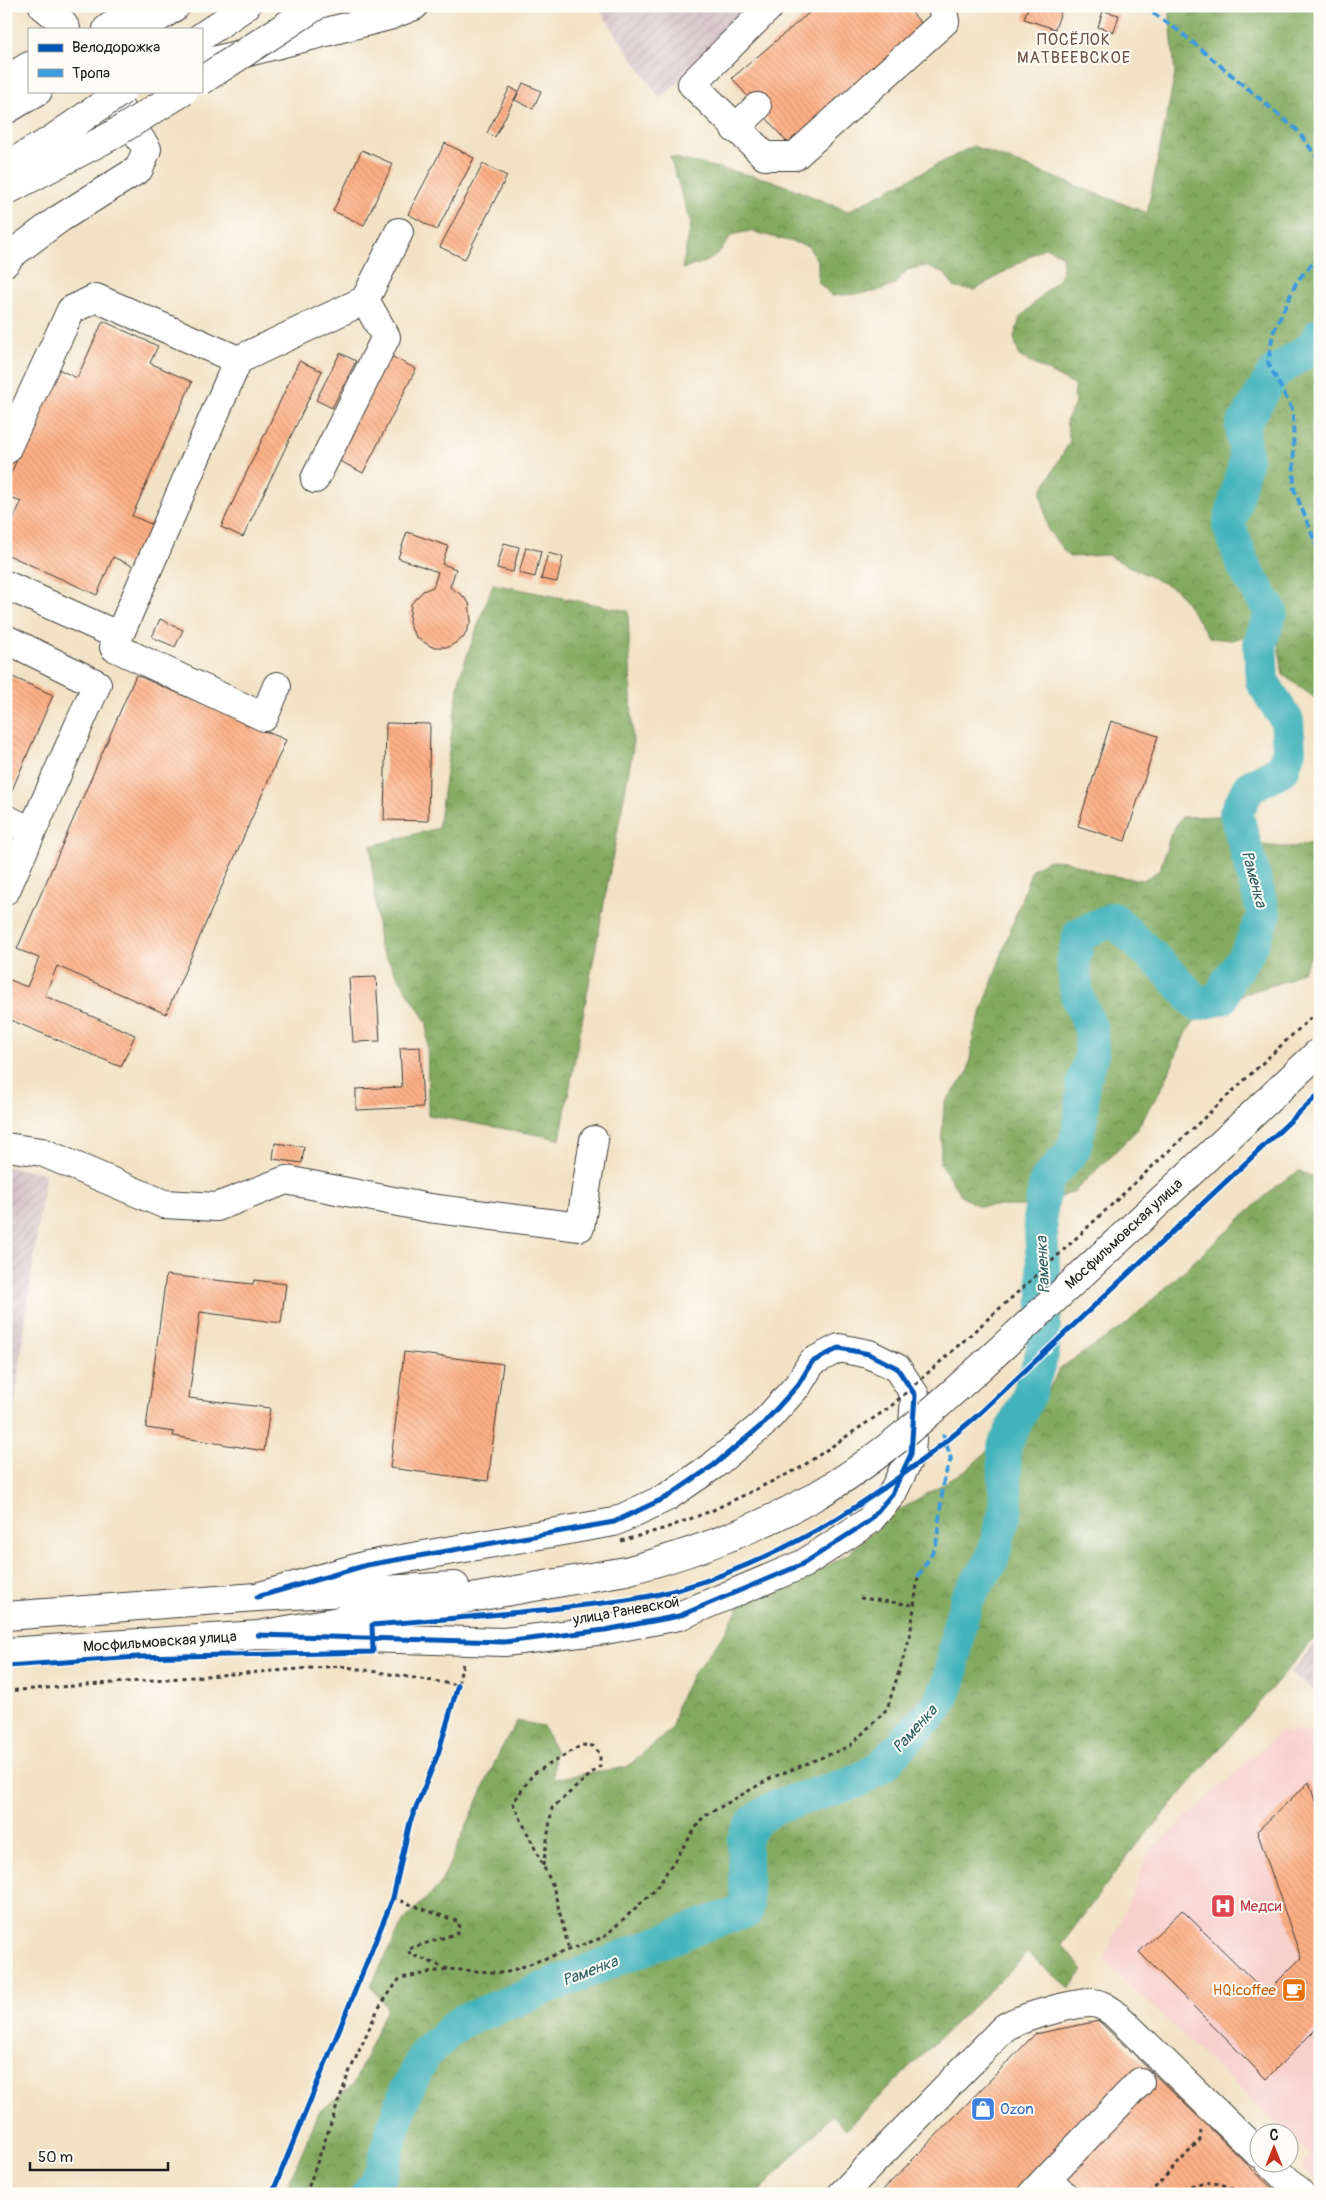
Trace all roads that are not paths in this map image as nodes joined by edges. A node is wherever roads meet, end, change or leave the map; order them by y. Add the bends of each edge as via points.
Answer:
1 (43, 6) edge
2 (126, 6) edge
3 (138, 6) edge
4 (176, 6) edge
5 (246, 6) edge
6 (316, 6) edge
7 (414, 6) edge
8 (770, 6) edge
9 (942, 6) edge
10 (65, 28) edge
11 (93, 28) edge
12 (108, 28) edge
13 (143, 28) edge
14 (202, 36) edge
15 (202, 64) edge
16 (28, 67) edge
17 (6, 80) edge
18 (202, 80) edge
19 (28, 90) edge
20 (36, 92) edge
21 (109, 92) edge
22 (121, 92) edge
23 (182, 92) edge
24 (757, 107) dead end
25 (6, 108) edge
26 (735, 129) junction
27 (6, 166) edge
28 (6, 190) edge
29 (399, 232) dead end
30 (6, 262) edge
31 (365, 300) junction
32 (238, 360) junction
33 (6, 450) edge
34 (315, 479) dead end
35 (6, 585) edge
36 (6, 639) edge
37 (116, 642) junction
38 (97, 684) junction
39 (277, 686) dead end
40 (6, 819) edge
41 (32, 831) junction
42 (6, 890) edge
43 (1320, 1051) edge
44 (594, 1140) dead end
45 (6, 1146) edge
46 (579, 1578) junction
47 (257, 1597) junction
48 (6, 1616) edge
49 (258, 1635) junction
50 (6, 1652) edge
51 (1140, 2082) dead end
52 (1248, 2145) edge
53 (1279, 2172) edge
54 (1047, 2189) edge
55 (842, 2194) edge
56 (1301, 2194) edge

1 - 10 street
2 - 11 street
3 - 12 street
4 - 13 street
5 - 14 street
6 - 18 street, bridge
7 - 15 street via 389,16
8 - 26 street via 692,84
9 - 26 street via 945,21 795,156 765,156
16 - 17 street
19 - 25 street
20 - 25 street
21 - 30 street via 147,149 139,170 59,219
22 - 27 street, bridge via 48,142
23 - 28 street, bridge via 109,137
24 - 26 street
29 - 31 street
31 - 32 street
31 - 34 street via 386,337
32 - 33 street via 96,298 71,310
32 - 37 street
35 - 37 street
36 - 38 street
37 - 38 street
37 - 39 street via 264,717
38 - 41 street
40 - 41 street
41 - 42 street
43 - 46 street, Мосфильмовская улица, bridge via 907,1434 814,1497 722,1541 626,1571
44 - 45 street via 580,1227 429,1208 286,1180 217,1207 164,1204 42,1152
46 - 47 street, Мосфильмовская улица
46 - 49 street, Мосфильмовская улица
47 - 48 street, Мосфильмовская улица
47 - 49 street, улица Раневской via 367,1566 614,1522 667,1497 714,1465 762,1425 798,1385 812,1362 839,1348 870,1354 897,1368 915,1395 911,1454 892,1494 870,1521 803,1564 679,1616 605,1630 504,1642
49 - 50 street, Мосфильмовская улица
51 - 54 street
52 - 55 street via 1179,2087 1106,2006 1085,2004 1009,2024
53 - 56 street

